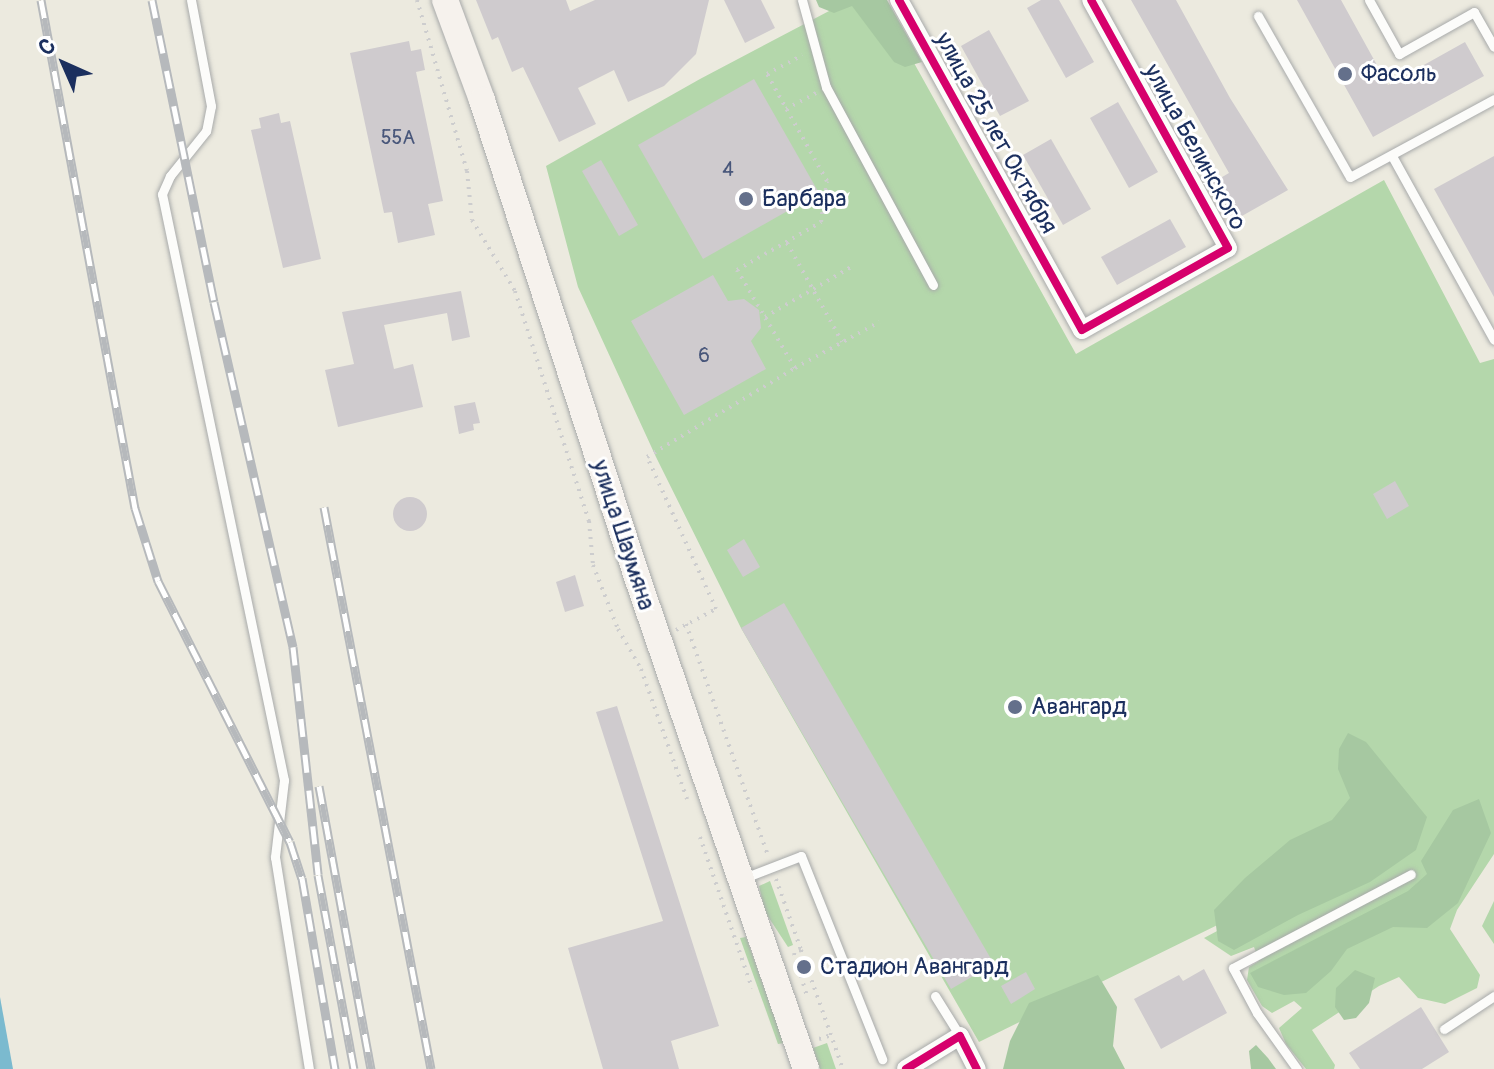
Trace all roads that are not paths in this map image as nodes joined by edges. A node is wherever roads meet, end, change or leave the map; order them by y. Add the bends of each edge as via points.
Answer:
1 (191, 0) edge
2 (445, 0) edge
3 (802, 0) edge
4 (899, 0) edge
5 (1091, 0) edge
6 (1369, 0) edge
7 (1258, 16) dead end
8 (1494, 47) edge
9 (1494, 99) edge
10 (1392, 156) junction
11 (933, 285) dead end
12 (1058, 285) joint
13 (1494, 340) edge
14 (1411, 874) dead end
15 (741, 880) junction
16 (935, 996) dead end
17 (1494, 996) edge
18 (1444, 1029) dead end
19 (960, 1036) junction
20 (882, 1059) dead end
21 (309, 1069) edge
22 (806, 1069) edge
23 (906, 1069) edge
24 (977, 1069) edge
25 (1297, 1069) edge

1 - 21 lane via 211,106 206,131 162,194 284,780 275,857
2 - 15 main road, улица Шаумяна
3 - 11 lane via 826,87
4 - 12 street, улица 25 лет Октября
5 - 12 street, улица Белинского via 1228,248 1082,330
6 - 8 lane via 1399,54 1474,12
7 - 10 lane via 1350,177
9 - 10 lane
10 - 13 lane
14 - 25 lane via 1233,968
15 - 20 lane via 801,856
15 - 22 main road, улица Шаумяна
16 - 19 lane
17 - 18 lane
19 - 23 street
19 - 24 street

